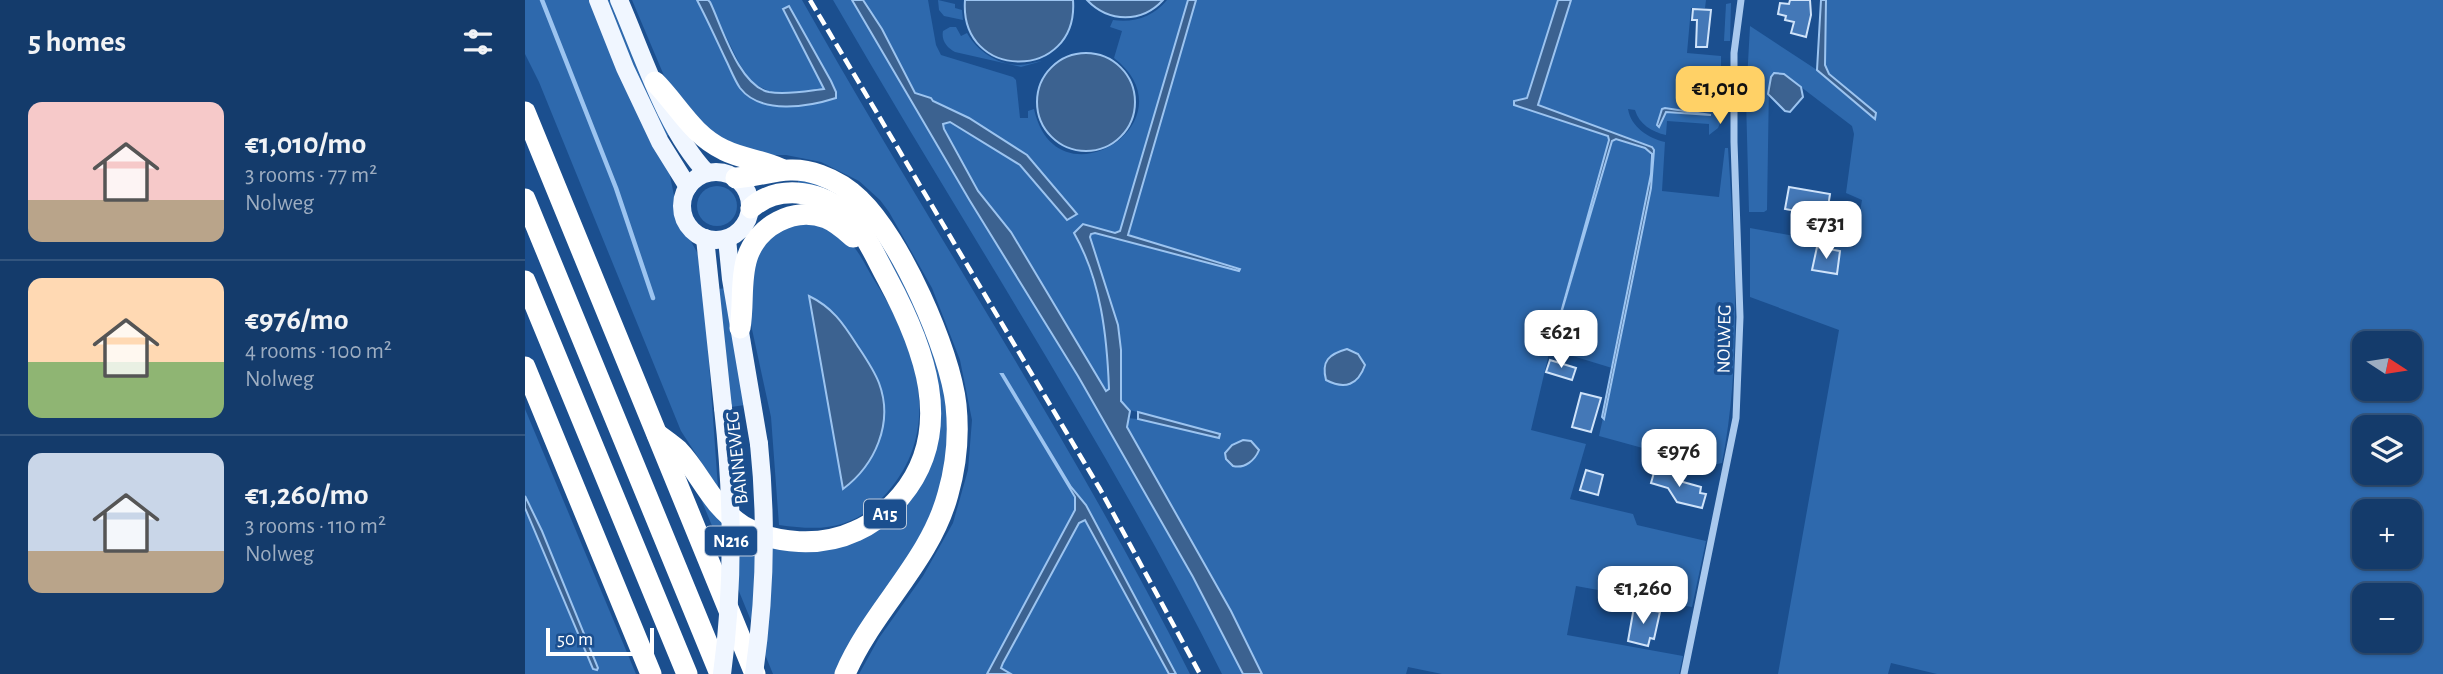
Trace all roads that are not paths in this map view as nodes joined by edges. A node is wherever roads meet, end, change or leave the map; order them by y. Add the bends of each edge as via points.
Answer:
1 (598, 0) edge
2 (619, 0) edge
3 (1741, 0) edge
4 (655, 82) junction
5 (525, 112) edge
6 (781, 169) junction
7 (707, 173) junction
8 (736, 178) junction
9 (688, 187) junction
10 (525, 199) edge
11 (751, 208) junction
12 (705, 239) junction
13 (727, 239) junction
14 (877, 260) junction
15 (525, 281) edge
16 (740, 328) junction
17 (525, 367) edge
18 (657, 434) junction
19 (651, 674) edge
20 (687, 674) edge
21 (721, 674) edge
22 (754, 674) edge
23 (845, 674) edge
24 (1684, 674) edge

1 - 9 main road via 654,130
2 - 4 main road
3 - 24 street, NOLWEG via 1734,65 1740,317 1736,418
4 - 6 highway, A15 via 709,141 734,155
4 - 7 main road via 678,135
5 - 18 highway, A15
6 - 8 highway, A15
6 - 23 highway, A15 via 816,174 837,183 859,198 878,221 925,307 946,360 956,404 953,472 940,517
7 - 8 main road via 722,172
7 - 9 main road
8 - 11 main road via 747,191
9 - 12 main road via 682,205 684,217
10 - 21 highway
11 - 13 main road via 744,227
11 - 14 highway, A15 via 780,193 817,197 855,223
12 - 13 main road
12 - 21 main road, BANNEWEG / N216, bridge via 730,486 729,618
13 - 16 main road, BANNEWEG / N216
14 - 16 highway, A15 via 826,218 804,215 784,219 759,235 749,252
14 - 18 highway, A15 via 923,359 932,405 920,468 884,515 829,541 796,541 759,533 726,513 678,450
15 - 20 highway
16 - 22 main road, BANNEWEG / N216, bridge via 759,444 762,495 762,588
17 - 19 highway
18 - 22 highway, A15

